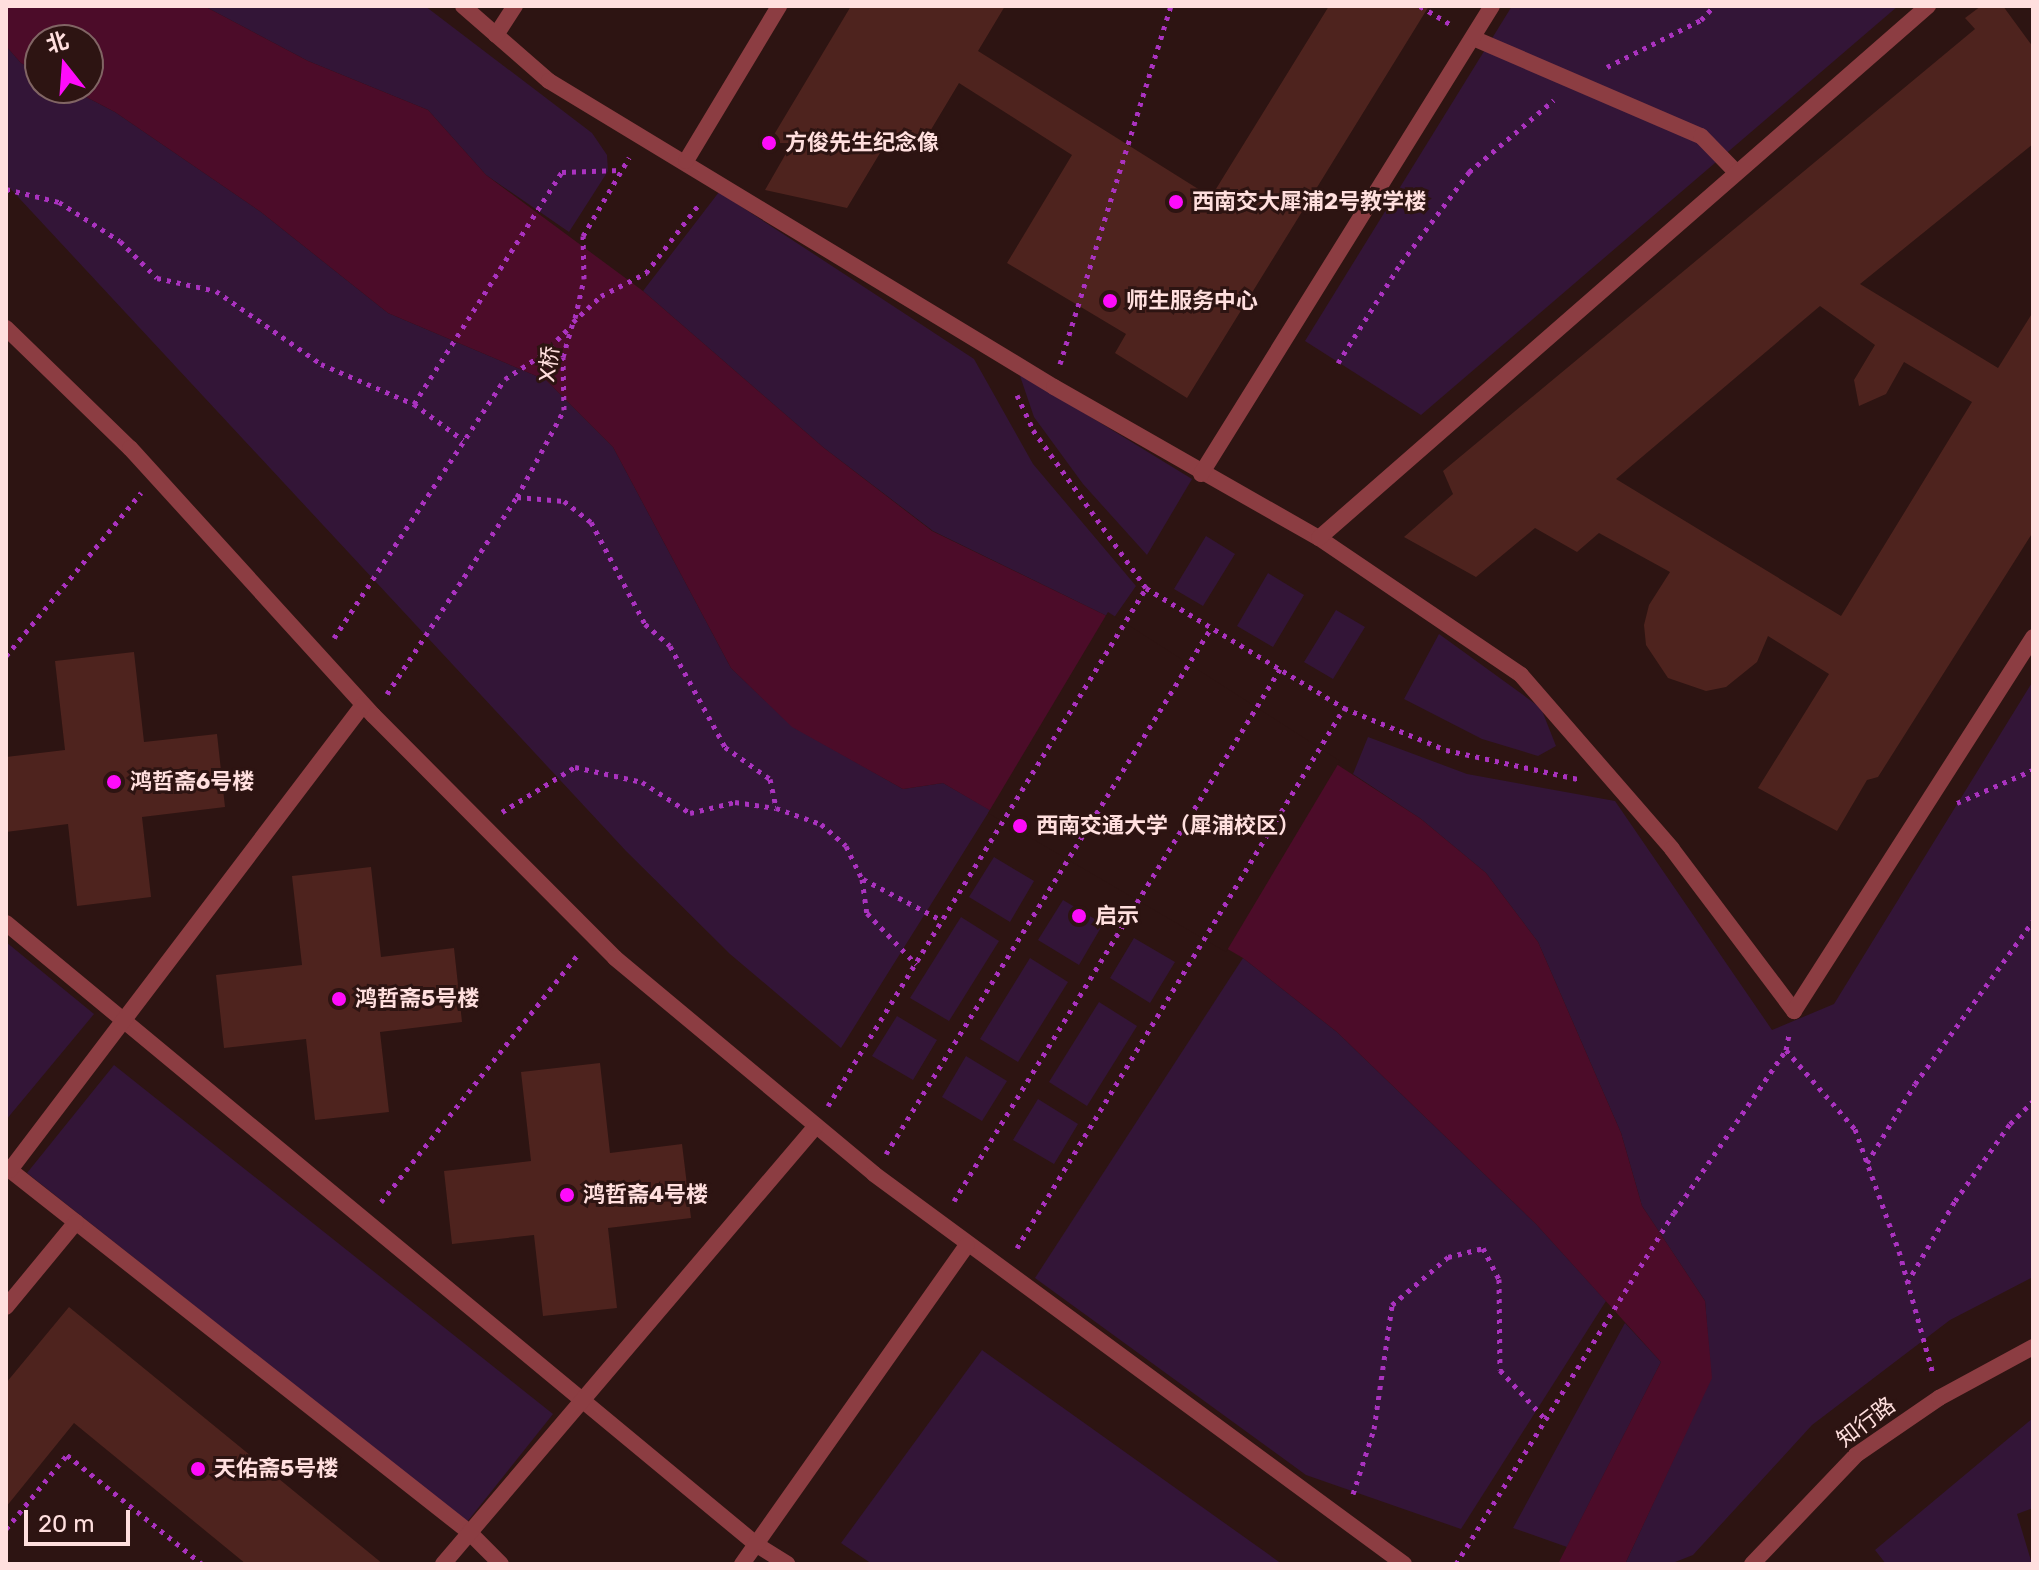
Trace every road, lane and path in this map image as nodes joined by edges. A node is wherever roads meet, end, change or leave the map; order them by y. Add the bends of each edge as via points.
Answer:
1 (463, 6) edge
2 (515, 6) edge
3 (779, 6) edge
4 (1171, 6) edge
5 (1420, 6) edge
6 (1492, 6) edge
7 (1714, 6) edge
8 (1928, 6) edge
9 (496, 35) junction
10 (1473, 38) junction
11 (1579, 81) junction
12 (642, 136) junction
13 (686, 161) junction
14 (622, 170) junction
15 (1736, 172) junction
16 (717, 180) junction
17 (6, 189) edge
18 (573, 322) junction
19 (6, 328) edge
20 (999, 354) junction
21 (1338, 363) dead end
22 (1054, 387) junction
23 (414, 404) junction
24 (463, 440) junction
25 (1201, 474) junction
26 (155, 476) junction
27 (517, 497) junction
28 (1319, 538) junction
29 (1146, 588) junction
30 (1211, 628) junction
31 (2033, 637) edge
32 (6, 656) edge
33 (320, 658) junction
34 (1280, 669) junction
35 (1344, 708) junction
36 (368, 710) junction
37 (2033, 770) edge
38 (1616, 786) junction
39 (1928, 807) junction
40 (776, 808) junction
41 (483, 824) junction
42 (862, 879) junction
43 (943, 921) junction
44 (2033, 921) edge
45 (6, 923) edge
46 (593, 936) junction
47 (916, 964) junction
48 (1794, 1011) junction
49 (122, 1019) junction
50 (1786, 1050) junction
51 (2033, 1101) edge
52 (815, 1127) junction
53 (1867, 1163) junction
54 (8, 1169) edge
55 (874, 1174) junction
56 (366, 1221) junction
57 (76, 1222) junction
58 (940, 1224) junction
59 (967, 1245) junction
60 (1003, 1271) junction
61 (1907, 1283) junction
62 (6, 1307) edge
63 (2033, 1347) edge
64 (1939, 1398) junction
65 (580, 1399) junction
66 (1547, 1421) junction
67 (1342, 1518) junction
68 (6, 1529) edge
69 (469, 1532) junction
70 (757, 1545) junction
71 (202, 1564) edge
72 (443, 1564) edge
73 (501, 1564) edge
74 (742, 1564) edge
75 (787, 1564) edge
76 (1404, 1564) edge
77 (1456, 1564) edge
78 (1752, 1564) edge

1 - 9 street
2 - 9 street
3 - 13 street
4 - 22 path
5 - 10 path
6 - 10 street
7 - 11 path via 1701,20
8 - 15 street
9 - 12 street via 549,81
10 - 11 street
10 - 25 street
11 - 15 street via 1701,136
11 - 21 path via 1469,172 1401,263
12 - 13 street
12 - 14 path
13 - 16 street
14 - 18 path, X桥 via 583,236 584,279
14 - 23 path via 562,172
15 - 28 street
16 - 18 path, X桥 via 646,273 601,296
16 - 20 street
17 - 23 path via 59,202 120,241 157,278 216,291 321,364
18 - 24 path, X桥 via 543,354 505,379
18 - 27 path, X桥 via 563,357 564,410
19 - 26 street
20 - 22 street
20 - 29 path via 1033,430
22 - 25 street
23 - 24 path
24 - 33 path
25 - 28 street
26 - 32 path
26 - 33 street
27 - 36 path
27 - 40 path via 564,501 591,522 645,624 670,646 703,715 725,747 770,779
28 - 38 street via 1521,675
29 - 30 path
29 - 43 path
30 - 34 path
30 - 55 path
31 - 39 street
33 - 36 street
34 - 35 path
34 - 58 path
35 - 38 path via 1446,750 1521,770
35 - 60 path
36 - 41 street
36 - 49 street
37 - 39 path via 1976,797
38 - 48 street via 1672,849
39 - 48 street
40 - 41 path via 735,802 690,813 642,782 575,767
40 - 42 path via 821,824 846,846
41 - 46 street
42 - 43 path
42 - 47 path via 867,913
43 - 47 path
44 - 53 path via 1915,1084
45 - 49 street
46 - 52 street
46 - 56 path
47 - 52 path
48 - 50 path
49 - 54 street
49 - 56 street
50 - 53 path via 1855,1129
50 - 66 path via 1674,1213
51 - 61 path via 1955,1201
52 - 55 street
52 - 65 street
53 - 61 path
54 - 57 street
55 - 58 street
56 - 65 street
57 - 62 street
57 - 69 street
58 - 59 street
59 - 60 street
59 - 70 street
60 - 67 street
61 - 64 path
63 - 64 street, 知行路
64 - 78 street, 知行路 via 1856,1455
65 - 69 street
65 - 70 street
66 - 67 path via 1500,1370 1499,1279 1483,1248 1448,1257 1392,1305 1374,1429 1364,1470
66 - 77 path
67 - 76 street
68 - 71 path via 67,1455
69 - 72 street
69 - 73 street
70 - 74 street
70 - 75 street

